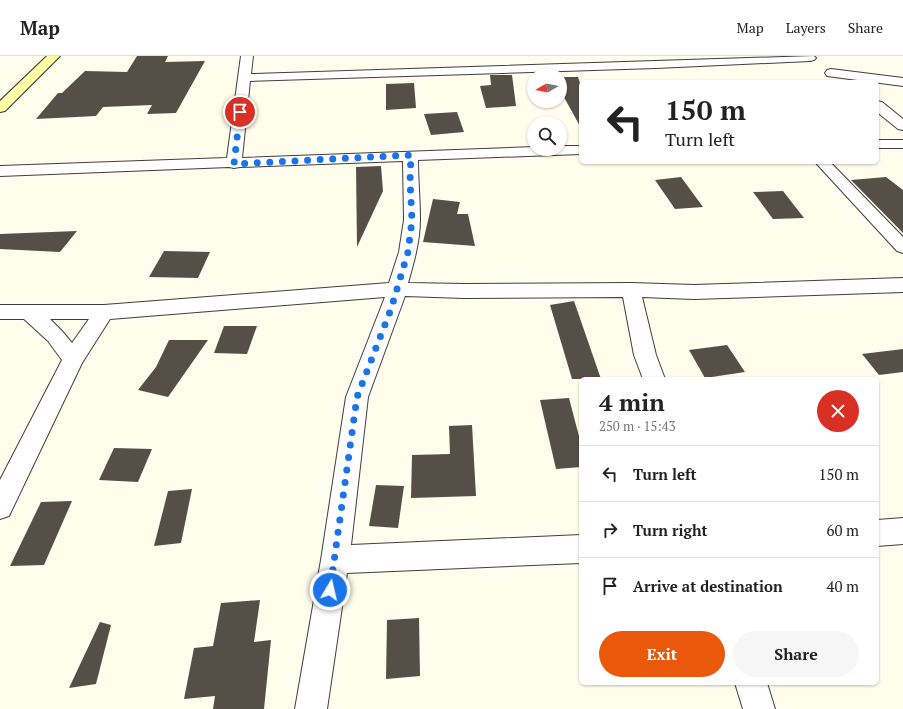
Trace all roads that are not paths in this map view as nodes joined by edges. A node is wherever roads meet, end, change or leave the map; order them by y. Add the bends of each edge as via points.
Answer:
1 (54, 56) edge
2 (247, 56) edge
3 (809, 57) edge
4 (831, 73) junction
5 (244, 78) junction
6 (841, 80) edge
7 (857, 80) edge
8 (879, 86) edge
9 (899, 91) edge
10 (879, 103) edge
11 (879, 106) edge
12 (0, 108) edge
13 (903, 126) edge
14 (879, 144) edge
15 (903, 144) edge
16 (579, 150) edge
17 (411, 155) junction
18 (234, 164) junction
19 (824, 164) edge
20 (0, 171) edge
21 (903, 247) edge
22 (903, 285) edge
23 (398, 289) junction
24 (631, 290) junction
25 (0, 312) edge
26 (28, 312) junction
27 (104, 312) junction
28 (73, 359) junction
29 (653, 377) edge
30 (0, 507) edge
31 (903, 531) edge
32 (879, 533) edge
33 (579, 548) edge
34 (335, 560) junction
35 (752, 685) edge
36 (311, 709) edge
37 (758, 709) edge

1 - 12 street
2 - 5 street
3 - 4 street
3 - 5 street via 656,65
4 - 6 street
4 - 7 street
5 - 18 street
8 - 9 street
9 - 10 street
11 - 13 street
14 - 15 street
16 - 17 street
17 - 18 street
17 - 23 street via 412,220 408,252
18 - 20 street
19 - 21 street
22 - 24 street via 694,292
23 - 24 street via 464,292
23 - 27 street
23 - 34 street via 357,397
24 - 29 street via 645,354
25 - 26 street
26 - 27 street
26 - 28 street via 54,336
27 - 28 street
28 - 30 street
31 - 32 street
33 - 34 street
34 - 36 street
35 - 37 street

